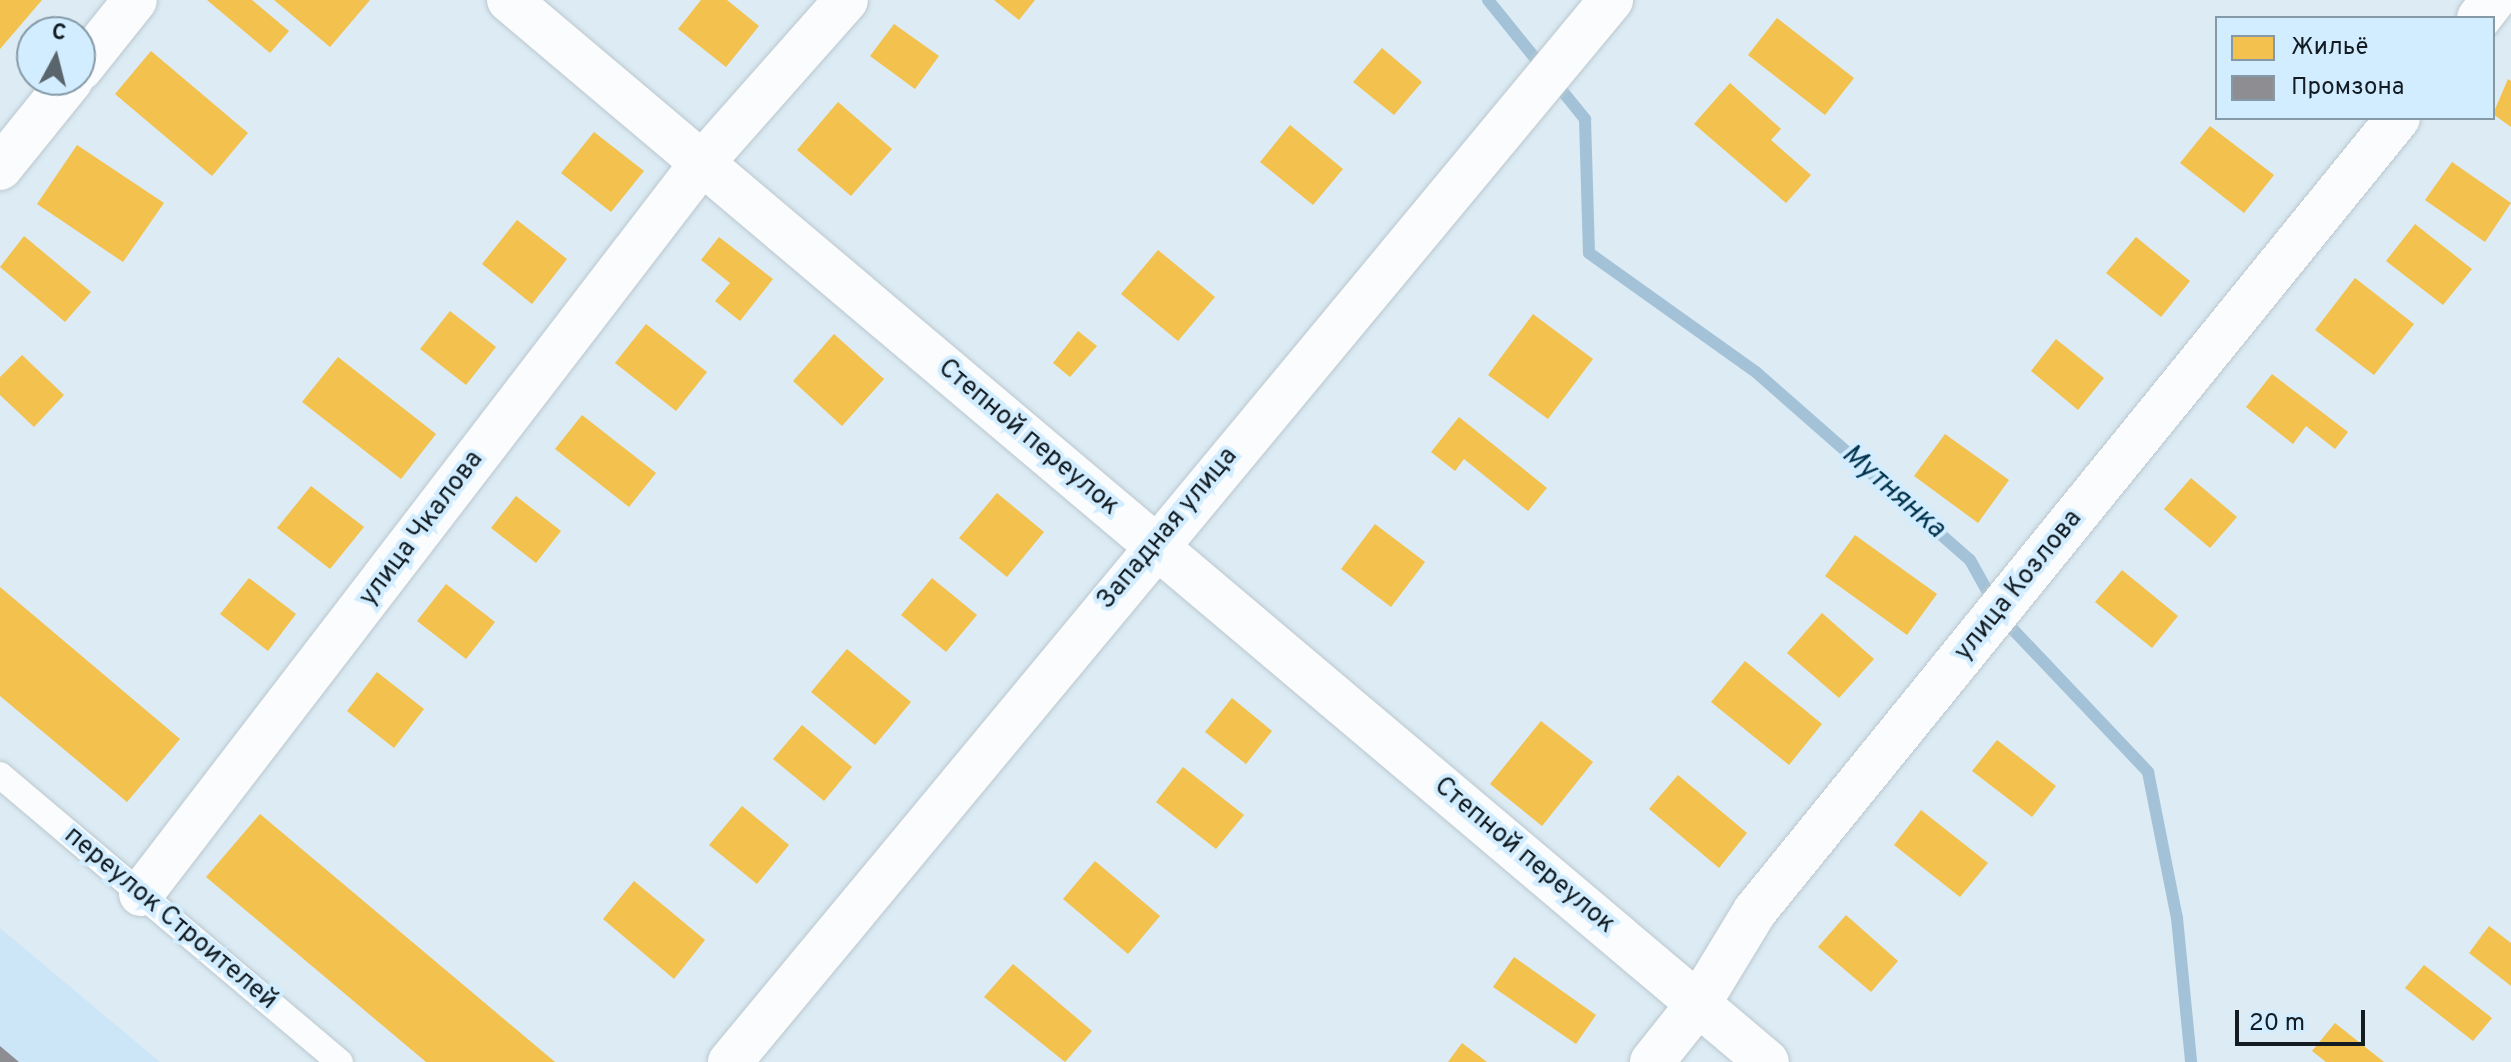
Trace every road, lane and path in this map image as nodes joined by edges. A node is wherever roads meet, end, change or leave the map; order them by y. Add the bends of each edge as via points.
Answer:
1 (135, 0) edge
2 (509, 0) edge
3 (846, 0) edge
4 (1611, 0) edge
5 (2493, 0) edge
6 (2481, 16) edge
7 (96, 49) edge
8 (58, 96) edge
9 (2396, 120) edge
10 (702, 163) junction
11 (0, 168) edge
12 (1154, 544) junction
13 (0, 775) edge
14 (141, 894) junction
15 (1699, 1003) junction
16 (340, 1062) edge
17 (730, 1062) edge
18 (1652, 1062) edge
19 (1767, 1062) edge

1 - 7 street
2 - 10 street, Степной переулок
3 - 10 street, улица Чкалова
4 - 12 street, Западная улица
5 - 6 street
8 - 11 street
9 - 15 street, улица Козлова via 1755,911
10 - 12 street, Степной переулок
10 - 14 street, улица Чкалова
12 - 15 street, Степной переулок
12 - 17 street, Западная улица
13 - 14 lane, переулок Строителей
14 - 16 lane, переулок Строителей
15 - 18 street, улица Козлова
15 - 19 street, Степной переулок

